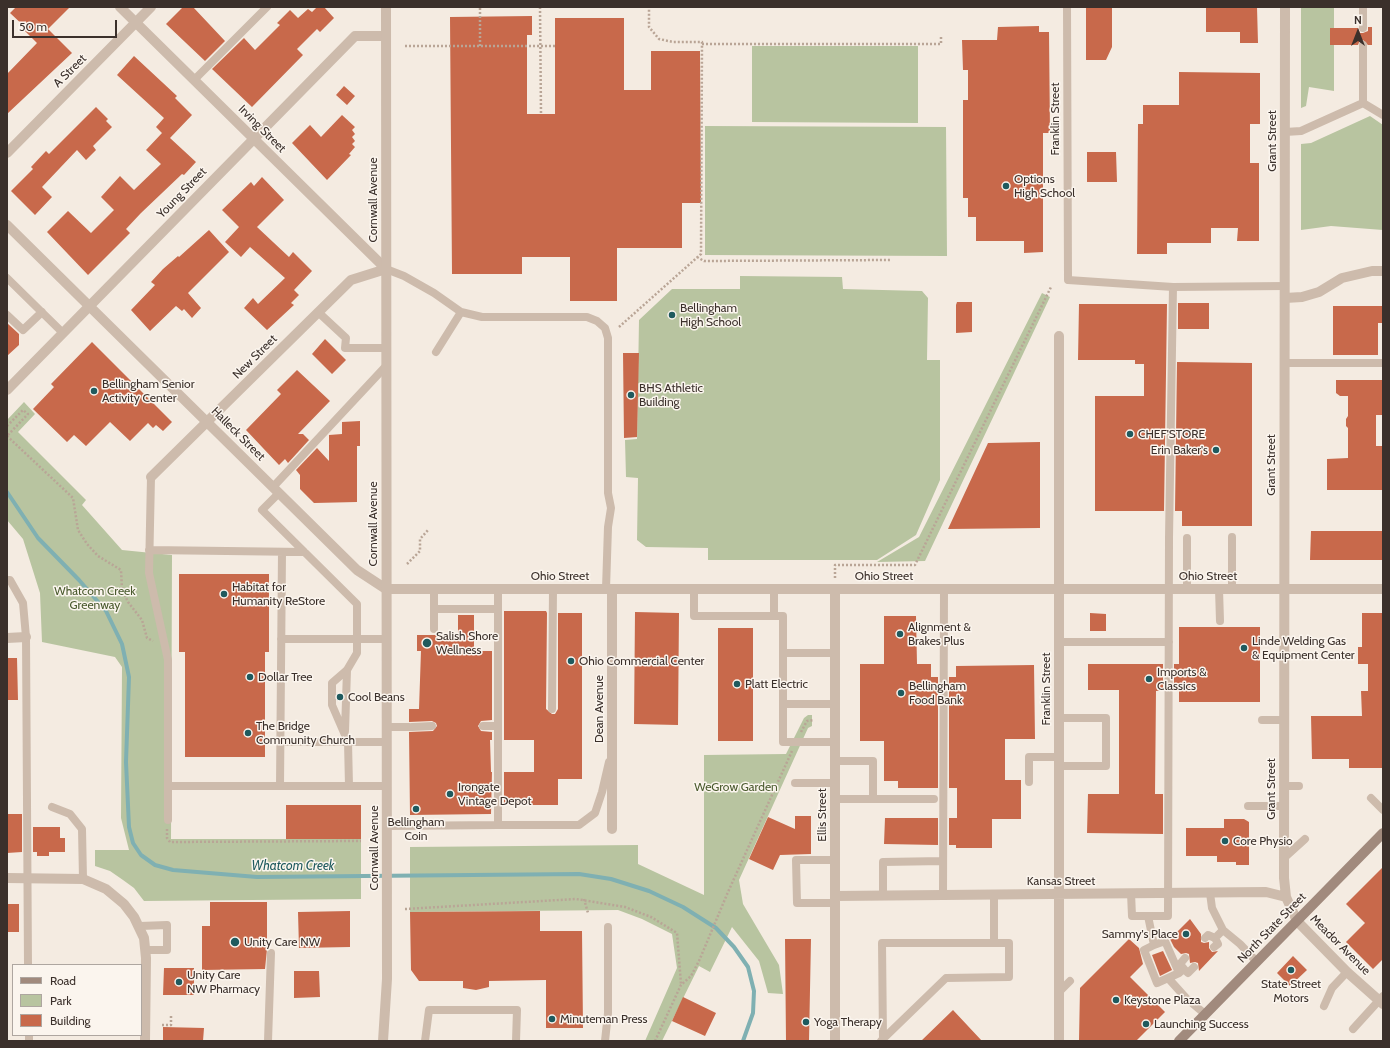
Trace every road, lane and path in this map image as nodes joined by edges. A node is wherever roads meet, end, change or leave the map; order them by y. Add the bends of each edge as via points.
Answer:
1 (120, 7) edge
2 (151, 7) edge
3 (267, 7) edge
4 (386, 7) edge
5 (480, 7) edge
6 (540, 7) edge
7 (649, 7) edge
8 (1067, 7) edge
9 (1285, 7) edge
10 (1363, 7) edge
11 (136, 23) junction
12 (1363, 28) dead end
13 (386, 36) junction
14 (941, 37) dead end
15 (702, 44) junction
16 (1363, 45) dead end
17 (406, 46) dead end
18 (480, 46) junction
19 (540, 46) junction
20 (555, 46) dead end
21 (194, 80) junction
22 (1363, 103) junction
23 (541, 114) dead end
24 (1383, 115) edge
25 (1284, 132) junction
26 (254, 139) junction
27 (7, 154) edge
28 (7, 225) edge
29 (697, 257) junction
30 (890, 260) dead end
31 (386, 269) junction
32 (1383, 271) edge
33 (7, 278) edge
34 (1284, 286) junction
35 (1051, 287) dead end
36 (1173, 287) junction
37 (1284, 298) junction
38 (90, 306) junction
39 (42, 312) junction
40 (318, 312) junction
41 (462, 312) junction
42 (7, 315) edge
43 (619, 327) dead end
44 (63, 333) junction
45 (1059, 336) dead end
46 (386, 348) junction
47 (436, 352) dead end
48 (1284, 363) junction
49 (1383, 363) edge
50 (386, 366) junction
51 (7, 390) edge
52 (207, 422) junction
53 (7, 426) edge
54 (7, 436) edge
55 (151, 477) joint
56 (276, 490) junction
57 (428, 530) dead end
58 (1232, 537) dead end
59 (1187, 538) dead end
60 (149, 550) junction
61 (282, 552) junction
62 (304, 552) junction
63 (406, 564) dead end
64 (7, 580) edge
65 (386, 589) junction
66 (434, 589) junction
67 (498, 589) junction
68 (553, 589) junction
69 (609, 589) junction
70 (694, 589) junction
71 (774, 589) junction
72 (834, 589) junction
73 (944, 589) junction
74 (1059, 589) junction
75 (1169, 589) junction
76 (1187, 589) junction
77 (1219, 589) junction
78 (1232, 589) junction
79 (1284, 589) junction
80 (1383, 589) edge
81 (434, 609) junction
82 (498, 609) junction
83 (774, 616) junction
84 (1220, 621) dead end
85 (434, 629) dead end
86 (26, 637) junction
87 (7, 638) edge
88 (281, 639) junction
89 (357, 639) junction
90 (386, 639) junction
91 (1059, 642) junction
92 (1169, 642) junction
93 (165, 646) junction
94 (783, 653) junction
95 (835, 653) junction
96 (347, 670) junction
97 (783, 704) junction
98 (835, 704) junction
99 (552, 709) dead end
100 (1059, 718) junction
101 (814, 720) dead end
102 (1262, 720) dead end
103 (1284, 720) junction
104 (500, 722) junction
105 (432, 726) dead end
106 (483, 726) dead end
107 (386, 727) junction
108 (347, 738) junction
109 (280, 742) junction
110 (386, 742) junction
111 (797, 742) junction
112 (835, 742) junction
113 (612, 749) junction
114 (835, 760) junction
115 (1059, 762) junction
116 (1030, 782) dead end
117 (795, 783) dead end
118 (835, 783) junction
119 (168, 786) junction
120 (280, 786) junction
121 (349, 786) junction
122 (386, 786) junction
123 (1284, 786) junction
124 (1299, 786) dead end
125 (1371, 798) dead end
126 (835, 799) junction
127 (873, 799) junction
128 (934, 800) dead end
129 (1248, 806) dead end
130 (1284, 806) junction
131 (52, 807) dead end
132 (1383, 810) edge
133 (168, 820) dead end
134 (387, 826) junction
135 (498, 826) junction
136 (612, 829) dead end
137 (1383, 833) edge
138 (167, 838) dead end
139 (1305, 839) dead end
140 (361, 841) dead end
141 (1284, 858) junction
142 (835, 860) junction
143 (943, 861) junction
144 (7, 878) edge
145 (28, 878) junction
146 (83, 879) junction
147 (1131, 893) junction
148 (1169, 893) junction
149 (1210, 893) junction
150 (994, 894) junction
151 (1059, 894) junction
152 (883, 895) junction
153 (943, 895) junction
154 (1286, 897) junction
155 (584, 899) junction
156 (835, 899) junction
157 (405, 910) dead end
158 (588, 914) dead end
159 (1148, 916) junction
160 (1297, 920) junction
161 (137, 922) junction
162 (608, 927) dead end
163 (1223, 930) junction
164 (1205, 938) dead end
165 (1215, 938) junction
166 (994, 943) junction
167 (1154, 945) junction
168 (1214, 947) dead end
169 (145, 950) junction
170 (271, 953) dead end
171 (1185, 958) dead end
172 (1257, 962) junction
173 (28, 964) edge
174 (1194, 967) dead end
175 (1181, 971) junction
176 (1347, 972) junction
177 (1168, 978) junction
178 (1070, 981) dead end
179 (681, 985) junction
180 (1059, 992) junction
181 (1382, 1000) edge
182 (1324, 1006) dead end
183 (171, 1014) dead end
184 (1205, 1014) junction
185 (162, 1025) dead end
186 (1353, 1029) dead end
187 (1184, 1039) edge
188 (882, 1040) edge
189 (145, 1041) edge
190 (268, 1041) edge
191 (382, 1041) edge
192 (425, 1041) edge
193 (516, 1041) edge
194 (604, 1041) edge
195 (655, 1041) edge
196 (835, 1041) edge
197 (1059, 1041) edge

1 - 11 street, Irving Street
2 - 11 street, A Street
3 - 21 lane
4 - 13 street, Cornwall Avenue
5 - 18 path
6 - 19 path
7 - 15 path via 650,27 659,39
8 - 36 lane, Franklin Street via 1068,280
9 - 25 street, Grant Street
10 - 12 lane
11 - 21 street, Irving Street
11 - 27 street, A Street
13 - 26 street, Young Street via 355,36
13 - 31 street, Cornwall Avenue
14 - 15 path via 941,44
15 - 29 path via 701,254
16 - 22 lane
17 - 18 path
18 - 19 path
19 - 20 path
19 - 23 path
21 - 26 street, Irving Street
22 - 24 lane
22 - 25 lane via 1301,131
25 - 34 street, Grant Street
26 - 31 street, Irving Street
26 - 38 street, Young Street
28 - 38 street, Halleck Street
29 - 30 path via 704,261
29 - 43 path
31 - 40 street, New Street via 351,280
31 - 41 lane via 404,276
31 - 46 street, Cornwall Avenue
32 - 37 street via 1342,278 1319,292 1302,297
33 - 39 lane
34 - 36 lane
34 - 37 street, Grant Street
35 - 72 path via 915,565 834,565
36 - 75 lane
37 - 48 street, Grant Street
38 - 44 street, Young Street
38 - 52 street, Halleck Street
39 - 42 lane via 23,330
39 - 44 lane
40 - 46 lane via 346,338 345,348
40 - 52 street, New Street
41 - 47 lane
41 - 69 lane via 482,317 587,317 598,321 605,328 608,338 608,493 612,508 608,527
44 - 51 street, Young Street
45 - 74 street, Franklin Street
46 - 50 street, Cornwall Avenue
48 - 49 lane
48 - 79 street, Grant Street
50 - 56 lane
50 - 65 street, Cornwall Avenue
52 - 55 street, New Street
52 - 56 street, Halleck Street
53 - 54 path via 23,410 28,414
54 - 93 path via 73,498 78,530 98,556 121,570 122,589 128,602 142,620 147,638
55 - 60 lane
56 - 62 lane via 262,510
56 - 65 street, Halleck Street via 362,575
57 - 63 path via 420,539 420,551
58 - 78 lane
59 - 76 lane
60 - 61 lane
60 - 93 lane via 149,573
61 - 62 lane
61 - 88 lane
62 - 89 lane via 357,604
64 - 86 lane via 10,580 23,603
65 - 66 street, Ohio Street
65 - 90 street, Cornwall Avenue
66 - 67 street, Ohio Street
66 - 81 lane
67 - 68 street, Ohio Street
67 - 82 lane
68 - 69 street, Ohio Street
68 - 99 lane
69 - 70 street, Ohio Street
69 - 113 street, Dean Avenue
70 - 71 street, Ohio Street
70 - 83 lane via 694,616
71 - 72 street, Ohio Street
71 - 83 lane
72 - 73 street, Ohio Street
72 - 95 street, Ellis Street
73 - 74 street, Ohio Street
73 - 143 lane
74 - 75 street, Ohio Street
74 - 91 street, Franklin Street
75 - 76 street, Ohio Street
75 - 92 lane
76 - 77 street, Ohio Street
77 - 78 street, Ohio Street
77 - 84 lane
78 - 79 street, Ohio Street
79 - 80 street, Ohio Street
79 - 103 street, Grant Street
81 - 82 lane
81 - 85 lane
82 - 104 lane
83 - 94 lane via 782,616
86 - 87 street
86 - 145 lane
88 - 89 lane
88 - 109 lane
89 - 90 lane
89 - 96 lane via 357,653
90 - 107 street, Cornwall Avenue
91 - 92 lane
91 - 100 street, Franklin Street
92 - 148 lane
93 - 119 lane via 168,660
94 - 95 lane
94 - 97 lane
95 - 98 street, Ellis Street
96 - 108 lane
96 - 108 lane via 332,683 332,705
97 - 98 lane
97 - 111 lane via 783,742
98 - 112 street, Ellis Street
100 - 115 street, Franklin Street
100 - 115 lane via 1106,718 1106,766
101 - 111 path via 807,721
102 - 103 lane
103 - 123 street, Grant Street
104 - 106 lane
104 - 135 lane
105 - 107 lane
107 - 110 street, Cornwall Avenue
108 - 109 lane
108 - 110 lane
108 - 121 lane
109 - 120 lane
110 - 122 street, Cornwall Avenue
111 - 112 lane
111 - 179 path via 699,961 691,976
112 - 114 street, Ellis Street
113 - 135 lane via 595,813 580,826
113 - 136 street, Dean Avenue
114 - 118 street, Ellis Street
114 - 127 lane via 873,761
115 - 116 lane via 1029,758
115 - 151 street, Franklin Street
117 - 118 lane
118 - 126 street, Ellis Street
119 - 120 lane
119 - 133 lane
120 - 121 lane
121 - 122 lane
122 - 134 street, Cornwall Avenue
123 - 124 lane
123 - 130 street, Grant Street
125 - 132 lane
126 - 127 lane
126 - 142 street, Ellis Street
127 - 128 lane
129 - 130 lane
130 - 141 street, Grant Street
131 - 146 lane via 70,814 82,828
134 - 135 lane
134 - 191 street, Cornwall Avenue via 388,979
137 - 160 main road, North State Street
138 - 140 path via 170,842
139 - 141 lane
141 - 154 street, Grant Street
142 - 156 street, Ellis Street
142 - 156 lane via 796,860 796,903
143 - 152 lane via 883,862
143 - 153 lane
144 - 145 street
145 - 146 street
145 - 173 lane
146 - 161 street via 106,889 124,904
147 - 148 street, Kansas Street
147 - 151 street, Kansas Street
147 - 159 lane via 1132,916
148 - 149 street, Kansas Street
148 - 159 lane via 1168,916
149 - 154 street, Kansas Street via 1266,892
149 - 163 lane via 1212,908
150 - 151 street, Kansas Street
150 - 153 street, Kansas Street
150 - 166 lane
151 - 180 street, Franklin Street
152 - 153 street, Kansas Street
152 - 156 street, Kansas Street
154 - 160 street, Grant Street
155 - 157 path
155 - 158 path
155 - 179 path via 625,907 675,930 678,937
156 - 196 street, Ellis Street
159 - 167 lane
160 - 172 main road, North State Street
160 - 176 street, Meador Avenue
161 - 169 street via 144,938
161 - 169 lane via 167,925 167,950
162 - 194 lane via 608,1013
163 - 165 lane
163 - 172 lane
164 - 165 lane via 1208,935
165 - 168 lane via 1218,944
166 - 188 lane via 1009,943 1009,977 946,978
166 - 188 lane via 882,943
167 - 175 lane via 1165,941
167 - 177 lane via 1144,950 1158,983
169 - 189 street
170 - 190 lane
171 - 175 lane via 1180,964
172 - 184 main road, North State Street
174 - 175 lane via 1188,973
175 - 177 lane
176 - 181 street, Meador Avenue
176 - 182 lane via 1332,988
177 - 184 lane
178 - 180 lane
179 - 195 path
180 - 197 street, Franklin Street
181 - 186 lane
183 - 185 path via 171,1025
184 - 187 main road, North State Street
192 - 193 lane via 429,1010 516,1010

